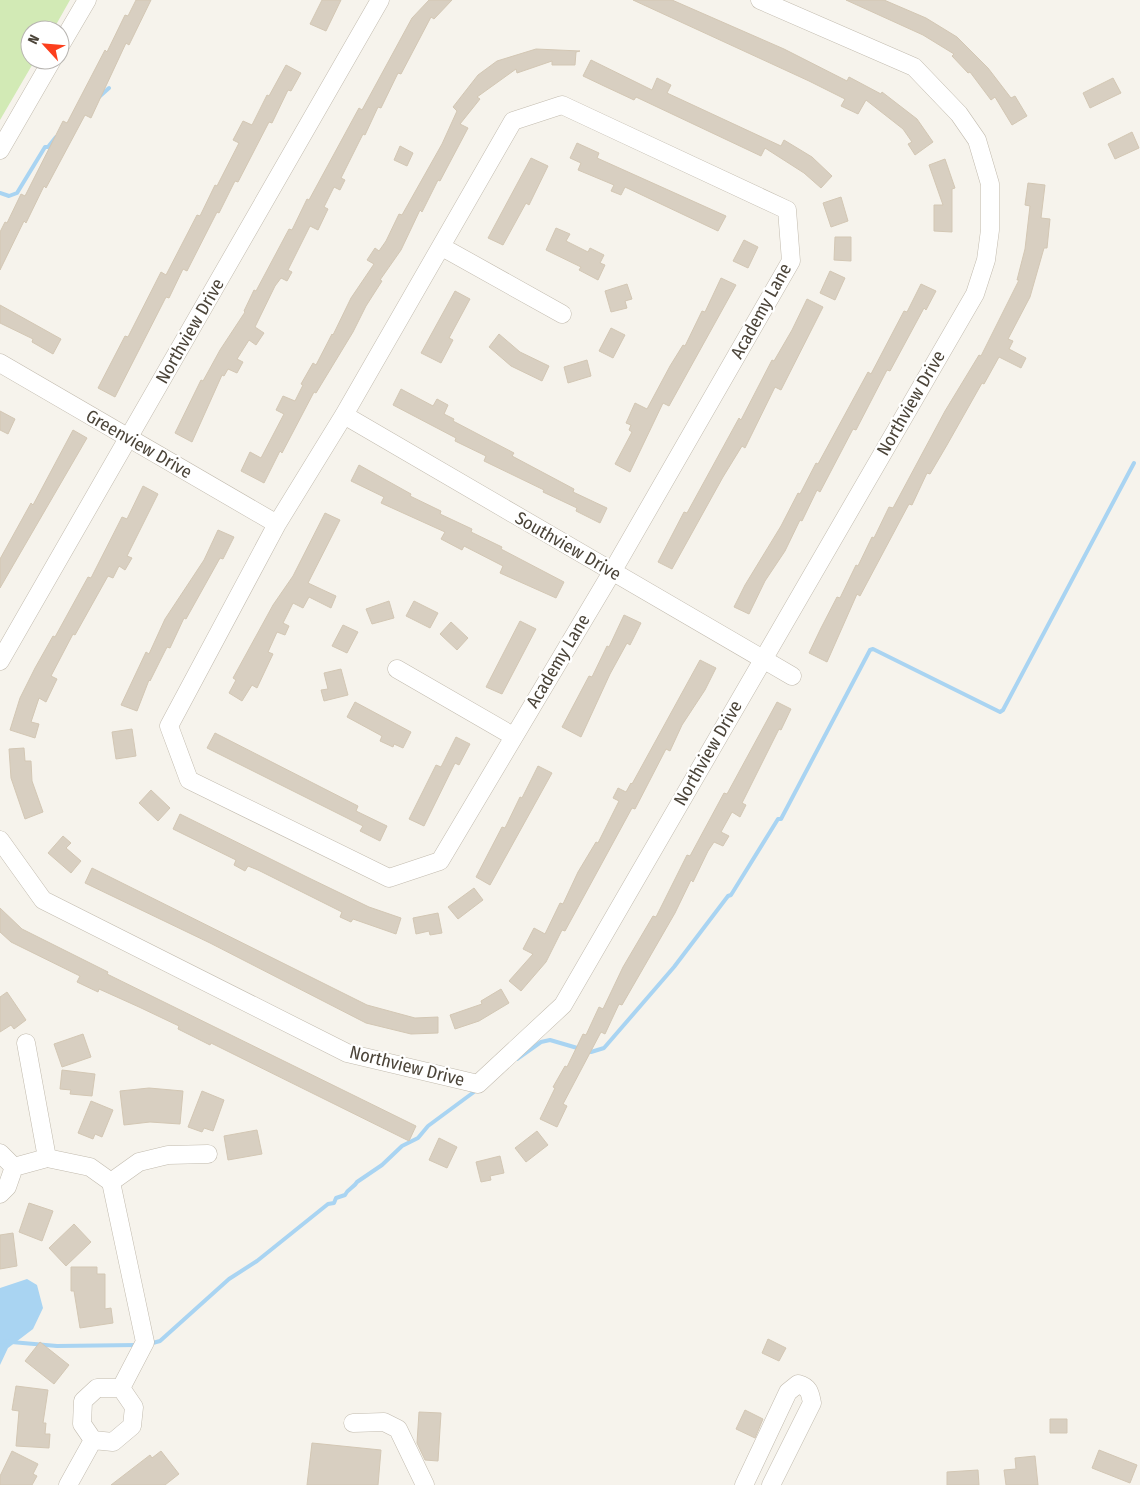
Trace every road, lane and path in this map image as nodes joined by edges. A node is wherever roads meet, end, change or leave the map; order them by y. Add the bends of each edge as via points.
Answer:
1 (87, 0) edge
2 (380, 0) edge
3 (760, 0) edge
4 (70, 29) edge
5 (46, 70) edge
6 (0, 150) edge
7 (442, 247) junction
8 (562, 314) dead end
9 (0, 363) edge
10 (344, 415) junction
11 (129, 438) junction
12 (278, 524) junction
13 (612, 572) junction
14 (762, 659) junction
15 (0, 661) edge
16 (397, 669) dead end
17 (792, 676) dead end
18 (513, 736) junction
19 (0, 840) edge
20 (26, 1043) dead end
21 (0, 1153) edge
22 (208, 1154) dead end
23 (47, 1158) junction
24 (14, 1167) junction
25 (111, 1182) junction
26 (0, 1194) edge
27 (122, 1388) junction
28 (353, 1423) dead end
29 (92, 1440) junction
30 (68, 1485) edge
31 (425, 1485) edge
32 (744, 1485) edge
33 (771, 1485) edge

1 - 4 street
2 - 11 street, Northview Drive
3 - 14 street, Northview Drive via 914,67 959,114 977,140 990,184 986,260 975,294
5 - 6 street
7 - 8 street
7 - 10 street, Academy Lane
7 - 13 street, Academy Lane via 513,121 562,105 787,210 791,261
9 - 11 street, Greenview Drive
10 - 12 street, Academy Lane
10 - 13 street, Southview Drive
11 - 12 street, Greenview Drive
11 - 15 street, Northview Drive
12 - 18 street, Academy Lane via 169,726 189,780 389,878 440,862
13 - 14 street, Southview Drive
13 - 18 street, Academy Lane
14 - 17 street, Southview Drive
14 - 19 street, Northview Drive via 563,1006 478,1084 347,1053 43,900
16 - 18 street
20 - 23 street
21 - 24 street
22 - 25 street via 168,1155 139,1162
23 - 24 street
23 - 25 street via 90,1167
24 - 26 street via 7,1187
25 - 27 street via 145,1342
27 - 29 street via 97,1388 83,1401 82,1424
27 - 29 street via 134,1406 132,1426 113,1442
28 - 31 street via 384,1422 398,1429
29 - 30 street
32 - 33 street via 788,1392 798,1384 806,1386 812,1402

